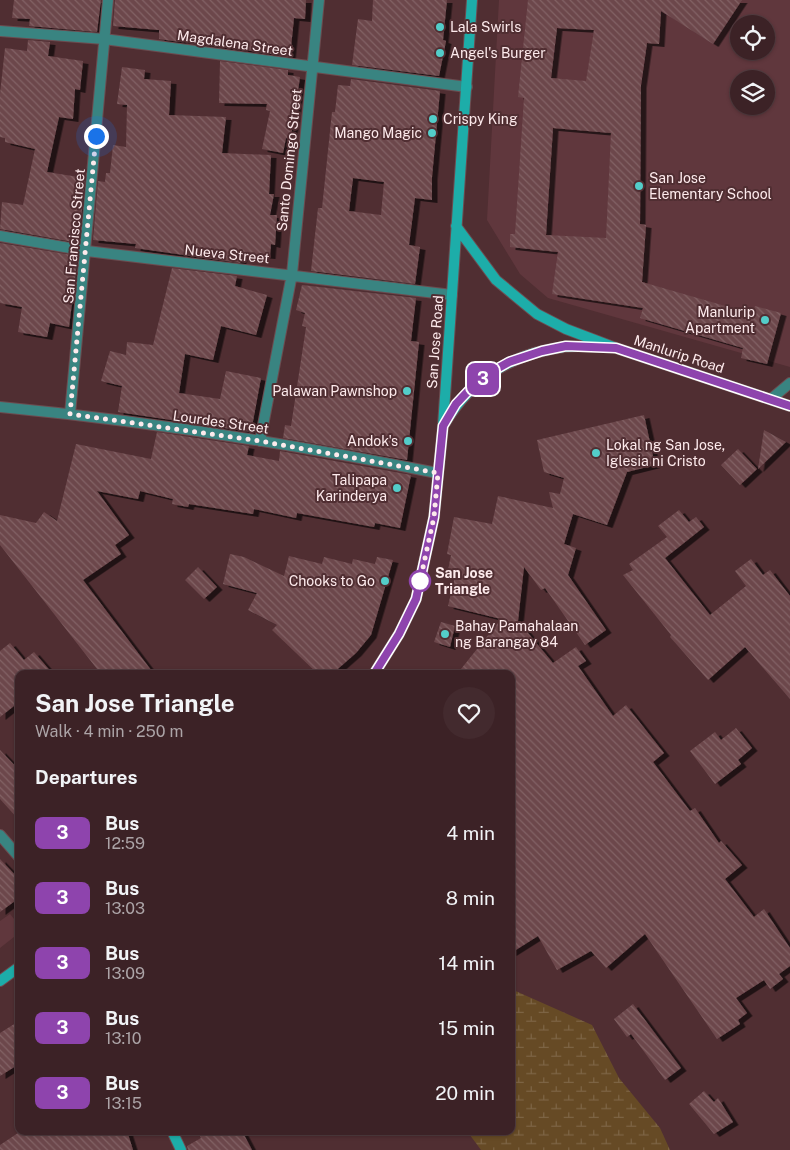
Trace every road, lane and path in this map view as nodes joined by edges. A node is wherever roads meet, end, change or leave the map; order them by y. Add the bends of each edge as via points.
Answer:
1 (108, 0) edge
2 (319, 0) edge
3 (472, 0) edge
4 (0, 31) edge
5 (104, 39) junction
6 (312, 68) junction
7 (467, 87) junction
8 (456, 226) junction
9 (0, 236) edge
10 (87, 252) junction
11 (292, 274) junction
12 (452, 295) junction
13 (616, 348) junction
14 (790, 383) edge
15 (771, 399) junction
16 (790, 406) edge
17 (0, 407) edge
18 (70, 414) junction
19 (443, 426) junction
20 (260, 441) junction
21 (438, 473) junction
22 (376, 670) edge
23 (0, 834) edge
24 (15, 853) edge
25 (15, 970) edge
26 (0, 981) edge
27 (174, 1135) edge
28 (181, 1150) edge

1 - 5 street, San Francisco Street
2 - 6 street, Santo Domingo Street
3 - 7 main road, San Jose Road
4 - 5 street, Magdalena Street
5 - 6 street, Magdalena Street
5 - 10 street, San Francisco Street
6 - 7 street, Magdalena Street
6 - 11 street, Santo Domingo Street
7 - 8 main road, San Jose Road
8 - 12 main road, San Jose Road
8 - 13 main road, Manlurip Road via 496,280 518,300 566,329
9 - 10 street, Nueva Street
10 - 11 street, Nueva Street
10 - 18 street, San Francisco Street
11 - 12 street, Nueva Street
11 - 20 street, Santo Domingo Street
12 - 19 main road, San Jose Road
13 - 15 main road, Manlurip Road
13 - 19 main road, Manlurip Road via 566,346 509,362 473,386 456,404
14 - 15 street
15 - 16 main road, Manlurip Road
17 - 18 street, Lourdes Street
18 - 20 street, Lourdes Street
19 - 21 main road, San Jose Road
20 - 21 street, Lourdes Street
21 - 22 main road, San Jose Road via 434,517 416,599
23 - 24 street
25 - 26 main road
27 - 28 main road

